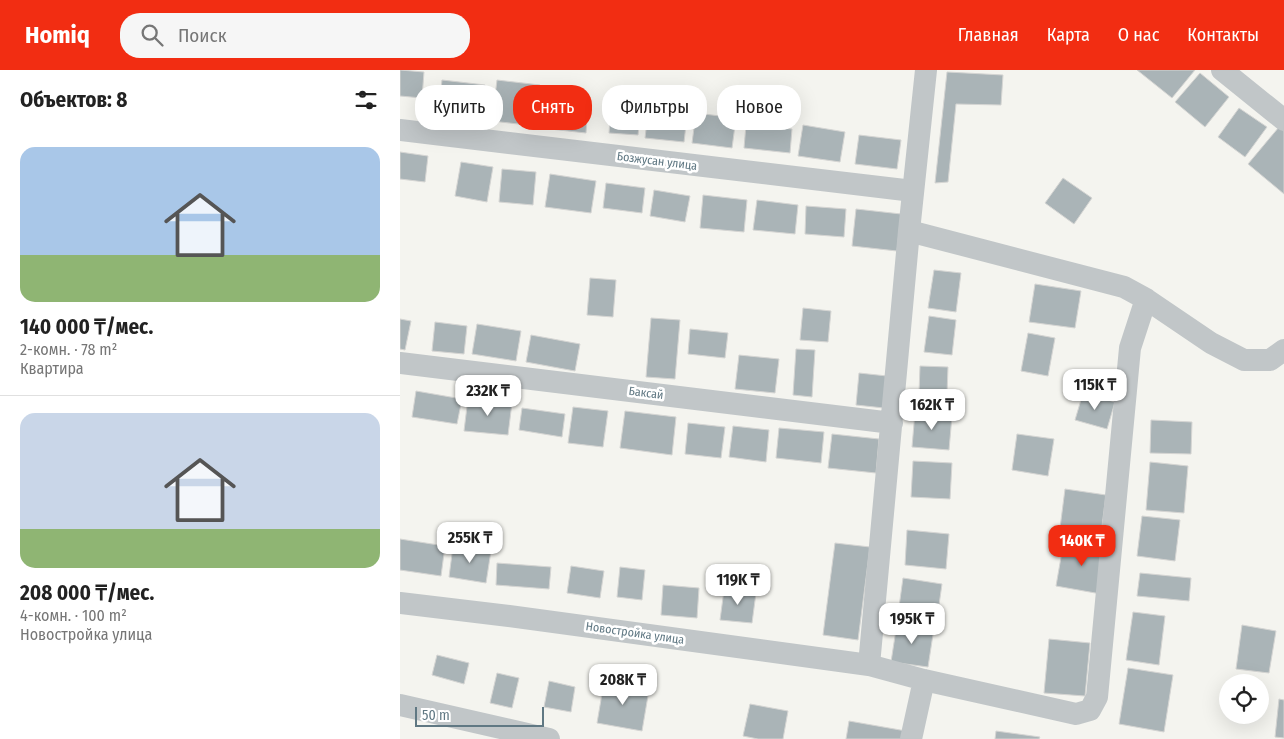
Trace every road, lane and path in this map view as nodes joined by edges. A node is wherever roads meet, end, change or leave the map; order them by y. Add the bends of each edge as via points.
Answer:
1 (926, 70) edge
2 (1222, 70) edge
3 (1284, 120) edge
4 (400, 130) edge
5 (913, 192) junction
6 (909, 231) junction
7 (1146, 299) junction
8 (1284, 350) edge
9 (400, 363) edge
10 (892, 423) junction
11 (400, 604) edge
12 (869, 665) junction
13 (924, 680) junction
14 (400, 706) edge
15 (550, 739) edge
16 (911, 739) edge

1 - 5 street
2 - 3 street
4 - 5 street, Бозжусан улица
5 - 6 street
6 - 7 street via 1124,287
6 - 10 street
7 - 8 street via 1211,343 1244,360 1270,360
7 - 13 street, Новостройка улица via 1130,348 1097,697 1090,710 1076,714
9 - 10 street, Баксай
10 - 12 street
11 - 12 street, Новостройка улица
12 - 13 street, Новостройка улица
13 - 16 street
14 - 15 street

